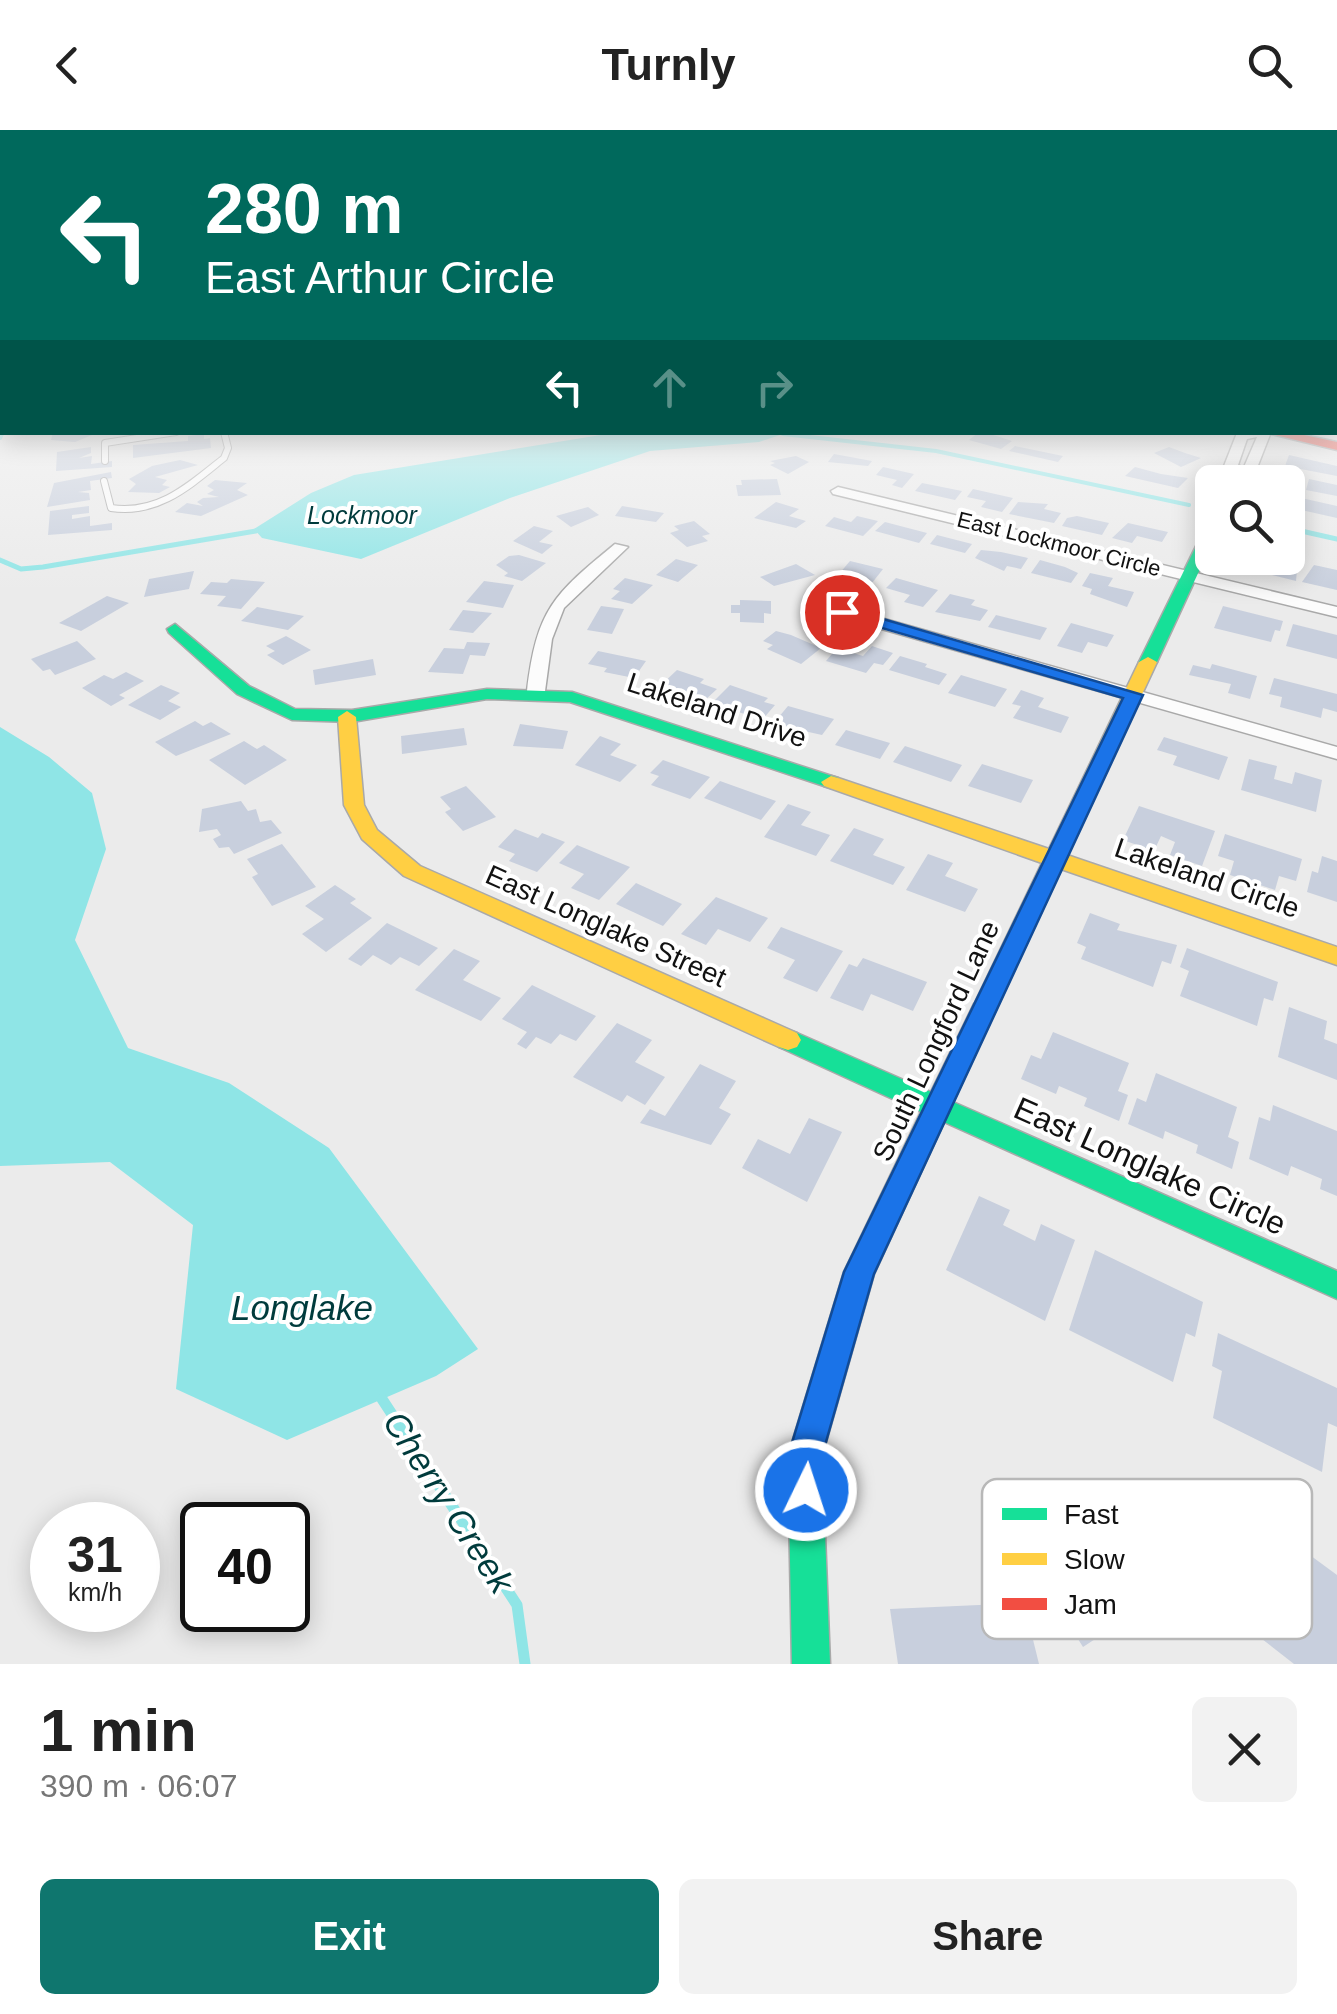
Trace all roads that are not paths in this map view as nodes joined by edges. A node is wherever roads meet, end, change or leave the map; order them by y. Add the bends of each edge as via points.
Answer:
1 (105, 449) edge
2 (228, 449) edge
3 (106, 461) dead end
4 (104, 481) dead end
5 (838, 491) dead end
6 (620, 547) dead end
7 (1195, 565) edge
8 (1190, 576) junction
9 (842, 612) dead end
10 (1337, 612) edge
11 (174, 629) dead end
12 (536, 691) junction
13 (1134, 695) junction
14 (346, 717) junction
15 (1337, 753) edge
16 (1056, 858) junction
17 (1337, 956) edge
18 (938, 1106) junction
19 (1334, 1284) dead end
20 (811, 1664) edge

1 - 3 lane
2 - 4 lane via 162,503 138,510 111,508
5 - 8 street, East Lockmoor Circle
6 - 12 street via 560,597 541,635
7 - 8 street, South Longford Lane
8 - 10 street, East Lockmoor Circle
8 - 13 street, South Longford Lane
9 - 13 street
11 - 14 street via 222,674 270,705 294,715
12 - 14 street, Lakeland Drive
12 - 16 street, Lakeland Drive via 589,699 678,727
13 - 15 street
13 - 16 street, South Longford Lane
14 - 18 street, East Longlake Street via 354,805 370,834 412,871
16 - 17 street, Lakeland Circle
16 - 18 street, South Longford Lane
18 - 19 street, East Longlake Circle
18 - 20 street, South Longford Lane via 859,1272 805,1456

